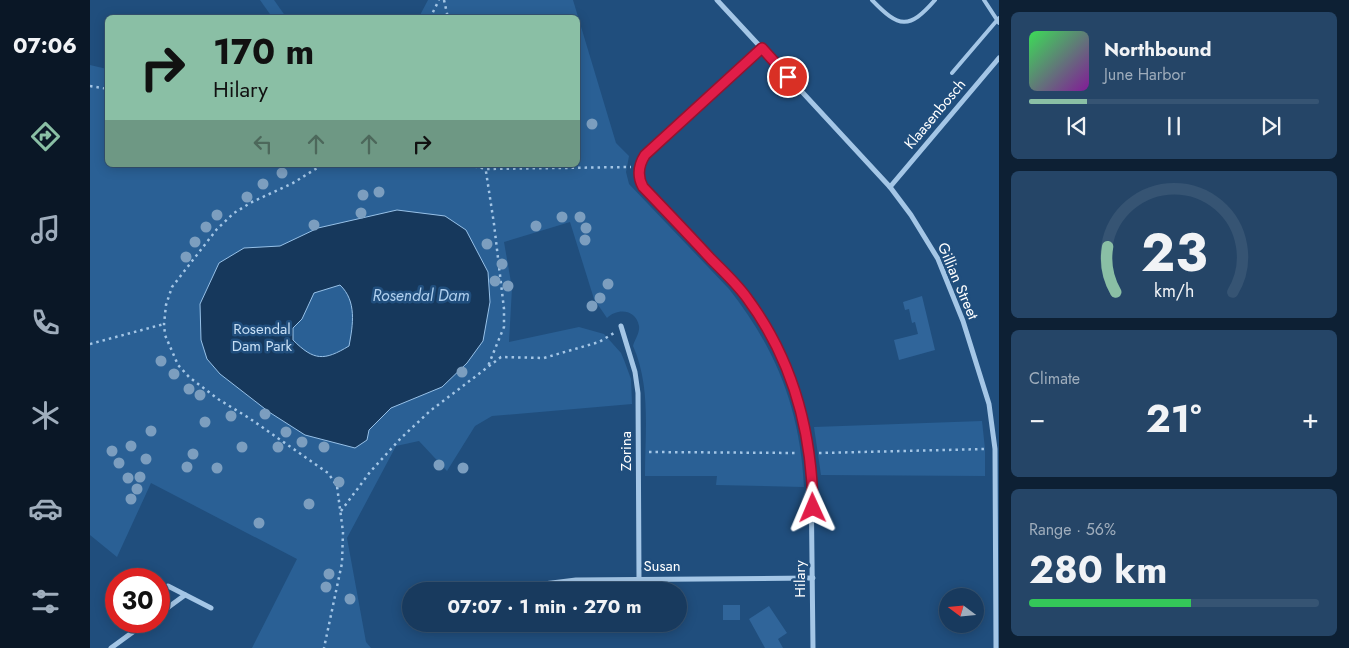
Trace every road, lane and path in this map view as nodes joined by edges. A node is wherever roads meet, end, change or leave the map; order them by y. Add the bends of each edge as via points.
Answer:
1 (440, 0) edge
2 (444, 0) edge
3 (717, 0) edge
4 (872, 0) edge
5 (936, 0) edge
6 (984, 0) edge
7 (432, 15) edge
8 (447, 15) edge
9 (998, 21) edge
10 (762, 48) junction
11 (999, 58) edge
12 (952, 73) dead end
13 (90, 86) edge
14 (105, 88) edge
15 (319, 167) edge
16 (477, 167) edge
17 (639, 167) junction
18 (486, 169) junction
19 (890, 187) junction
20 (164, 324) junction
21 (621, 326) joint
22 (90, 344) edge
23 (487, 367) junction
24 (995, 449) junction
25 (638, 452) junction
26 (810, 453) junction
27 (341, 511) junction
28 (813, 578) junction
29 (639, 579) junction
30 (560, 582) edge
31 (170, 587) edge
32 (185, 595) junction
33 (170, 606) edge
34 (211, 608) dead end
35 (132, 633) edge
36 (112, 648) edge
37 (324, 648) edge
38 (813, 648) edge
39 (996, 648) edge

1 - 7 path
2 - 8 path
3 - 10 street, Gillian Street
4 - 5 lane via 887,16 905,22 917,19
6 - 9 lane
9 - 12 lane
10 - 17 street via 650,150
10 - 19 street, Gillian Street
11 - 19 street, Klaasenbosch
13 - 14 path
15 - 20 path via 252,202 217,229 172,287
16 - 18 path
17 - 18 path
17 - 26 street, Hilary via 643,187 746,296 759,315 790,377
18 - 23 path via 504,309 504,327
19 - 24 street, Gillian Street via 938,259 989,404
20 - 22 path
20 - 27 path via 165,335 178,365 218,399 328,473 337,486
21 - 23 path via 599,342 544,358 501,357
21 - 25 street, Zorina via 638,393
23 - 27 path via 401,438
24 - 26 path
24 - 39 street, Gillian Street
25 - 26 path
25 - 29 street, Zorina
26 - 28 street, Hilary
27 - 37 path via 342,563
28 - 29 street, Susan
28 - 38 street, Hilary
29 - 30 street, Susan
31 - 32 street
32 - 33 street
32 - 34 street
35 - 36 street

